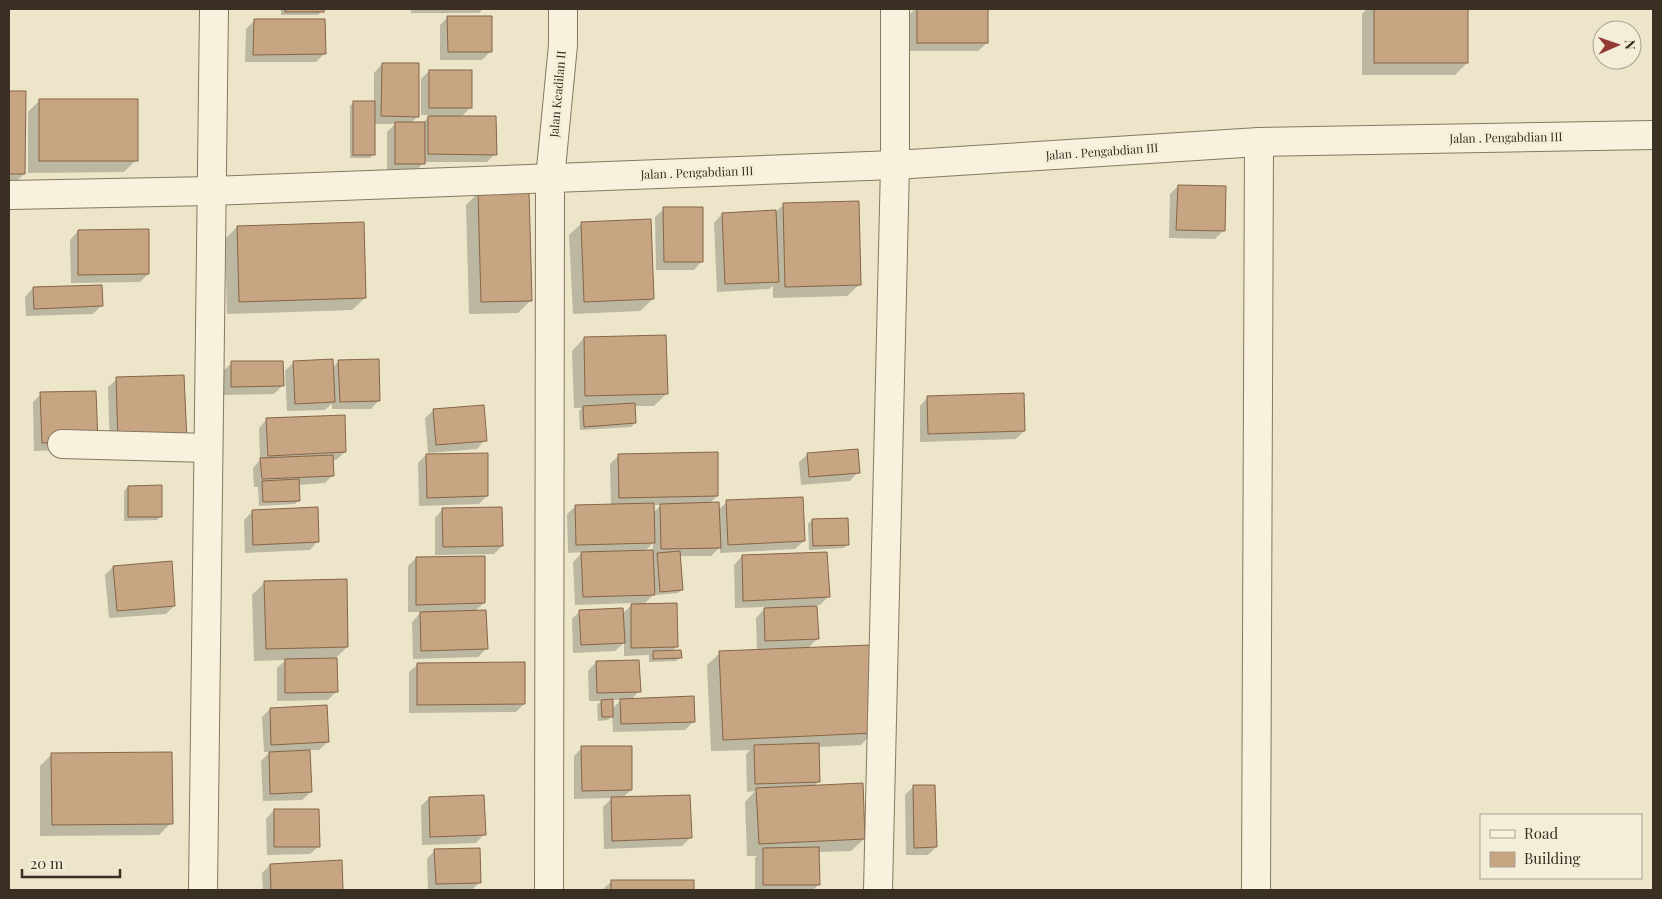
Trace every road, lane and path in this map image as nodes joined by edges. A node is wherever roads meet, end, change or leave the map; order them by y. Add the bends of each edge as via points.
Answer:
1 (214, 9) edge
2 (563, 9) edge
3 (895, 9) edge
4 (1653, 135) edge
5 (1259, 142) junction
6 (895, 165) junction
7 (550, 179) junction
8 (211, 191) junction
9 (9, 195) edge
10 (62, 444) dead end
11 (208, 448) junction
12 (203, 890) edge
13 (549, 890) edge
14 (878, 890) edge
15 (1256, 890) edge

1 - 8 street
2 - 7 street, Jalan Keadilan II via 563,45
3 - 6 street
4 - 5 street, Jalan . Pengabdian III
5 - 6 street, Jalan . Pengabdian III
5 - 15 street
6 - 7 street, Jalan . Pengabdian III
6 - 14 street
7 - 8 street, Jalan . Pengabdian III
7 - 13 street, Jalan Keadilan II
8 - 9 street, Jalan . Pengabdian III
8 - 11 street
10 - 11 street
11 - 12 street

